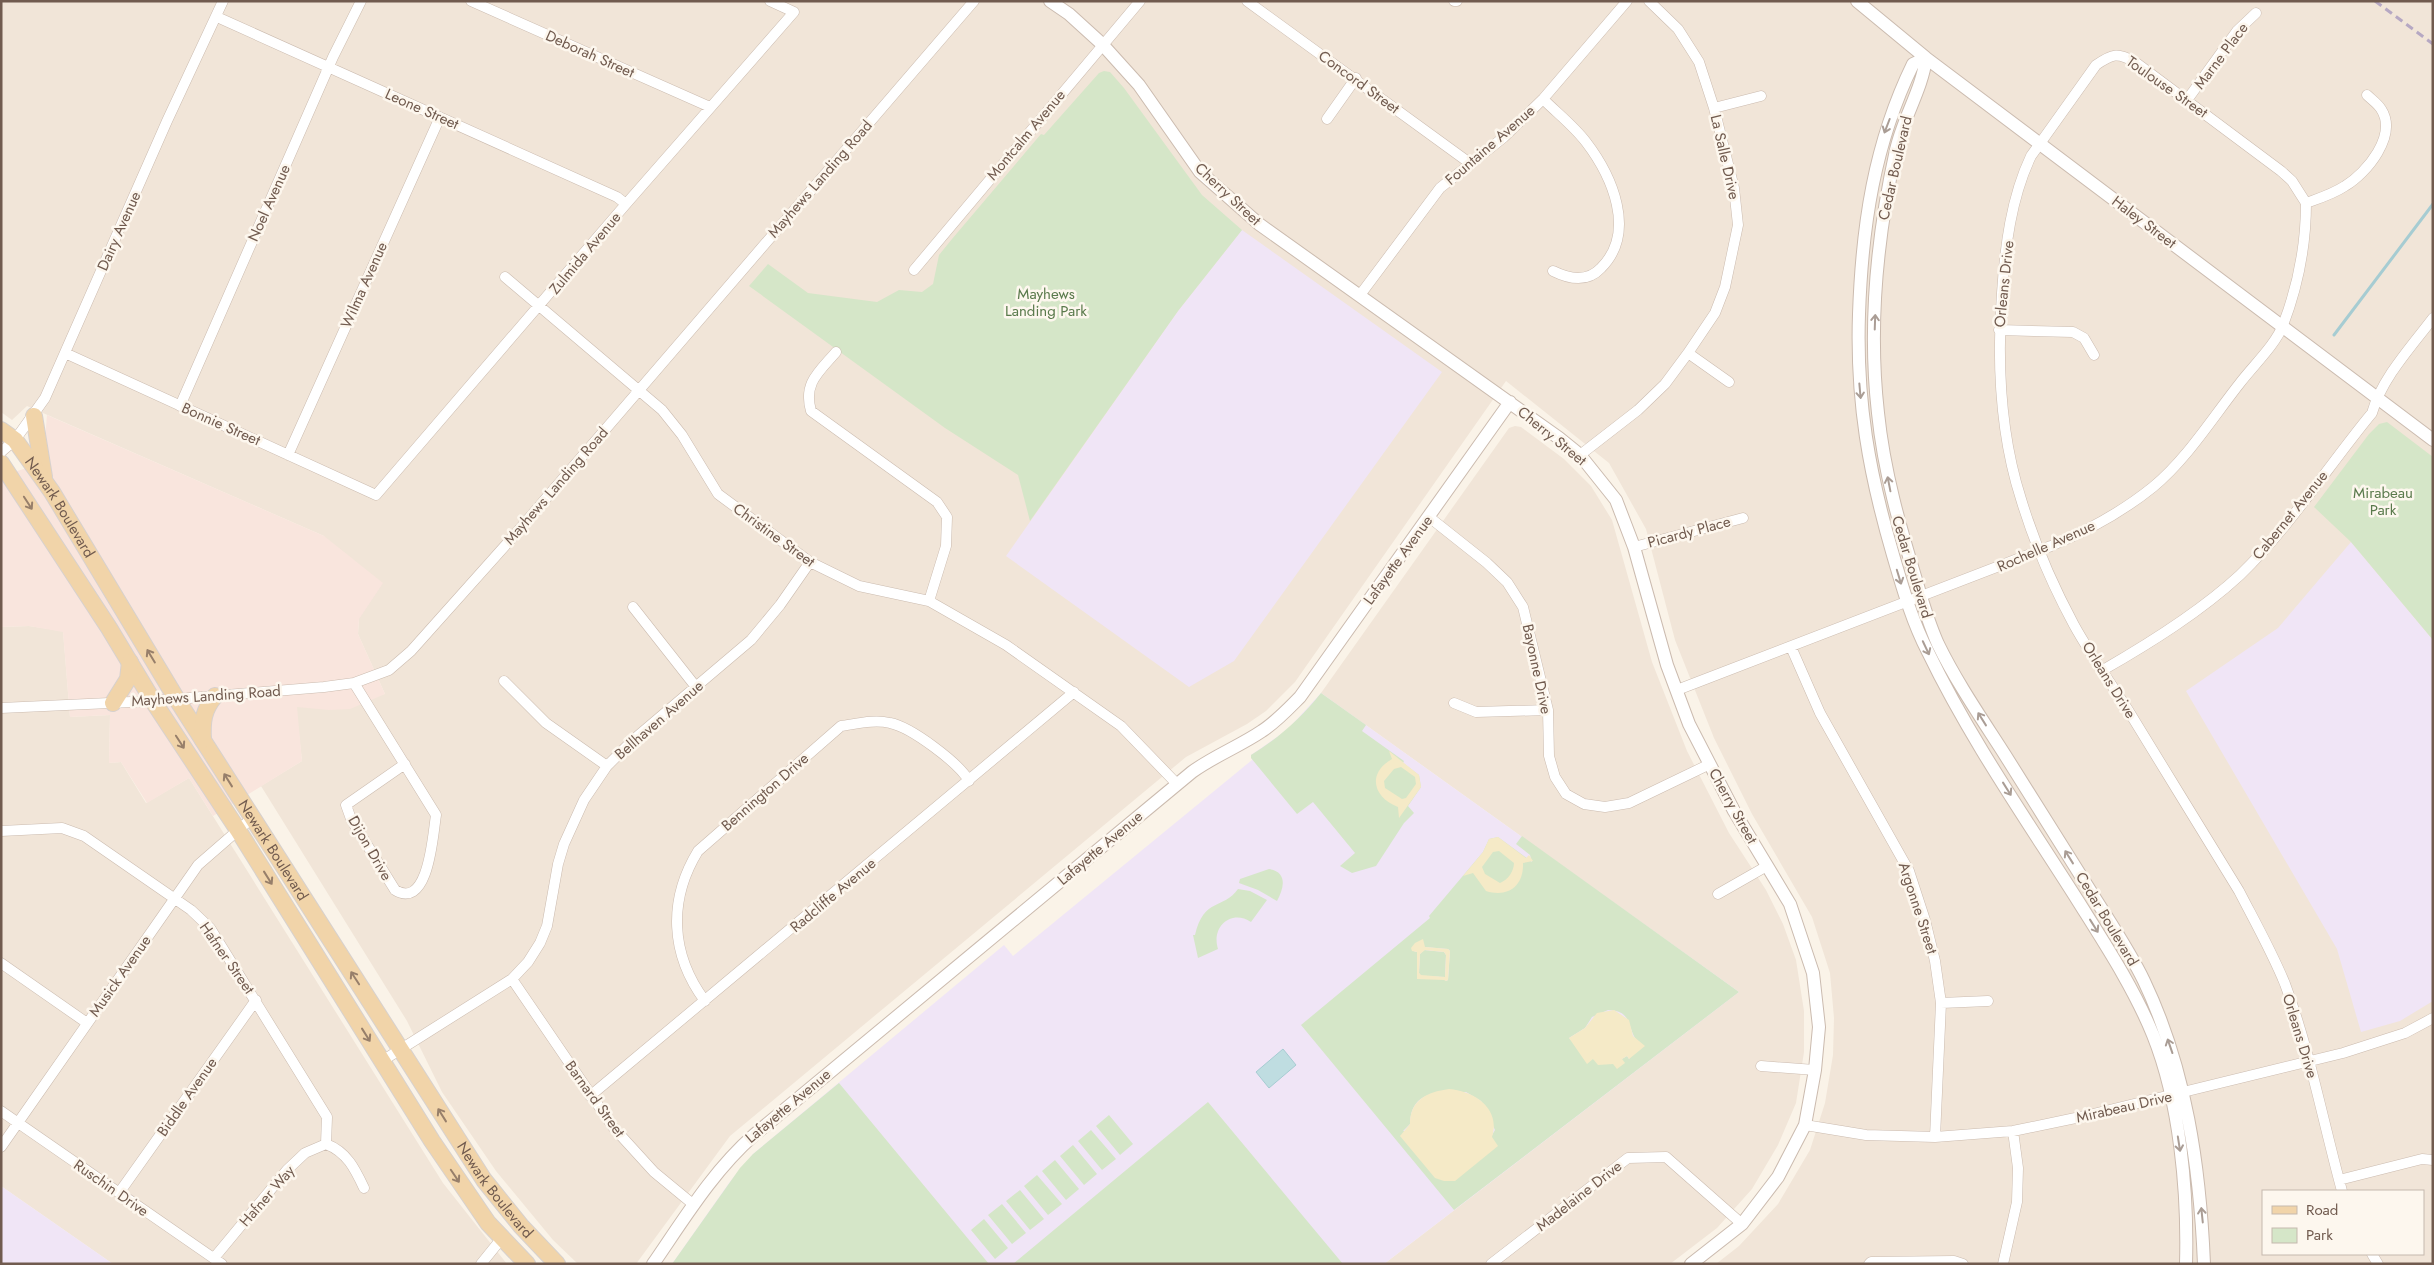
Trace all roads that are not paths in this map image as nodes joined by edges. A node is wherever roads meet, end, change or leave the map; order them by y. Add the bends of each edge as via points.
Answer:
1 (223, 1) edge
2 (361, 1) edge
3 (471, 1) edge
4 (770, 1) edge
5 (974, 1) edge
6 (1050, 1) edge
7 (1140, 1) edge
8 (1246, 1) edge
9 (1627, 1) edge
10 (1649, 1) edge
11 (1857, 1) edge
12 (2256, 13) dead end
13 (217, 17) junction
14 (1102, 44) junction
15 (1926, 58) junction
16 (329, 67) junction
17 (1356, 78) junction
18 (2367, 95) dead end
19 (1761, 96) dead end
20 (1543, 99) junction
21 (2187, 100) junction
22 (710, 107) junction
23 (1714, 108) junction
24 (440, 116) junction
25 (1327, 119) dead end
26 (2040, 144) junction
27 (1471, 164) junction
28 (2306, 203) junction
29 (626, 204) junction
30 (914, 270) dead end
31 (1553, 271) dead end
32 (505, 277) dead end
33 (1360, 295) junction
34 (540, 305) junction
35 (2433, 318) edge
36 (2283, 326) junction
37 (1999, 330) junction
38 (836, 352) dead end
39 (65, 353) junction
40 (1688, 353) junction
41 (2094, 356) dead end
42 (1729, 382) dead end
43 (641, 390) junction
44 (2377, 397) junction
45 (1510, 402) junction
46 (180, 406) junction
47 (34, 416) junction
48 (1, 430) edge
49 (15, 440) junction
50 (2433, 440) edge
51 (1, 452) edge
52 (288, 454) junction
53 (1580, 455) junction
54 (1, 463) edge
55 (45, 481) junction
56 (376, 495) joint
57 (1428, 517) junction
58 (1743, 518) dead end
59 (1634, 547) junction
60 (2040, 550) junction
61 (810, 562) junction
62 (1920, 598) junction
63 (929, 600) junction
64 (1907, 603) junction
65 (633, 607) dead end
66 (1791, 646) junction
67 (130, 662) junction
68 (2103, 670) junction
69 (504, 680) dead end
70 (354, 683) junction
71 (696, 687) junction
72 (1677, 690) junction
73 (1074, 692) junction
74 (215, 696) junction
75 (176, 698) junction
76 (153, 701) junction
77 (113, 702) junction
78 (1454, 703) dead end
79 (1, 708) edge
80 (1548, 710) junction
81 (204, 742) junction
82 (405, 764) junction
83 (1710, 764) junction
84 (607, 766) junction
85 (969, 781) junction
86 (1177, 784) junction
87 (252, 818) junction
88 (238, 830) junction
89 (1, 831) edge
90 (1767, 866) junction
91 (1718, 894) dead end
92 (174, 900) junction
93 (1, 963) edge
94 (512, 979) junction
95 (256, 1000) junction
96 (705, 1001) junction
97 (1988, 1001) dead end
98 (1941, 1003) junction
99 (2433, 1018) edge
100 (87, 1024) junction
101 (400, 1049) junction
102 (382, 1061) junction
103 (2309, 1062) junction
104 (1761, 1066) dead end
105 (1815, 1070) junction
106 (2183, 1092) junction
107 (590, 1096) junction
108 (2170, 1096) junction
109 (1, 1111) edge
110 (18, 1122) junction
111 (1804, 1125) junction
112 (2013, 1131) junction
113 (1935, 1137) junction
114 (326, 1144) junction
115 (1, 1147) edge
116 (2433, 1160) edge
117 (2339, 1180) junction
118 (364, 1188) dead end
119 (2342, 1190) edge
120 (119, 1193) junction
121 (694, 1205) junction
122 (1742, 1224) junction
123 (502, 1238) junction
124 (218, 1261) edge
125 (481, 1264) edge
126 (527, 1264) edge
127 (557, 1264) edge
128 (653, 1264) edge
129 (1491, 1264) edge
130 (1691, 1264) edge
131 (1869, 1264) edge
132 (1963, 1264) edge
133 (2003, 1264) edge
134 (2186, 1264) edge
135 (2204, 1264) edge

1 - 13 street, Dairy Avenue
2 - 16 street, Noel Avenue
3 - 22 street, Deborah Street
4 - 22 street, Zulmida Avenue via 794,12
5 - 43 street, Mayhews Landing Road via 731,281
6 - 14 street, Cherry Street
7 - 14 street, Montcalm Avenue
8 - 17 street, Concord Street
9 - 20 street, Fountaine Avenue
10 - 23 street, La Salle Drive via 1678,29 1699,62
11 - 15 street, Haley Street
12 - 21 street, Marne Place via 2237,31
13 - 16 street, Leone Street
13 - 39 street, Dairy Avenue via 167,121
14 - 30 street, Montcalm Avenue
14 - 33 street, Cherry Street via 1139,85 1200,172 1259,224
15 - 26 street, Haley Street
62 -> 15 street, Cedar Boulevard via 1898,524 1883,450 1877,412 1874,334 1878,252 1886,201 1903,124 1924,76
15 -> 64 street, Cedar Boulevard via 1913,64 1882,140 1872,181 1859,308 1858,371 1866,451 1884,528
16 - 24 street, Leone Street
16 - 46 street, Noel Avenue
17 - 25 street
17 - 27 street, Concord Street
18 - 28 street via 2382,109 2387,129 2381,148 2348,185
19 - 23 street
20 - 27 street, Fountaine Avenue
20 - 31 street via 1586,142 1597,160 1614,196 1620,226 1614,249 1597,272 1588,278 1577,278
21 - 26 street, Toulouse Street via 2124,56 2110,55 2096,65
21 - 28 street, Toulouse Street via 2292,180
22 - 29 street, Zulmida Avenue
23 - 40 street, La Salle Drive via 1734,188 1738,225 1725,287 1715,314
24 - 29 street, Leone Street
24 - 52 street, Wilma Avenue
26 - 36 street, Haley Street
26 - 37 street, Orleans Drive via 2024,171 2012,214 2004,261
27 - 33 street, Fountaine Avenue via 1440,188
28 - 36 street, Rochelle Avenue via 2302,262
29 - 34 street, Zulmida Avenue
32 - 34 street, Christine Street
33 - 45 street, Cherry Street
34 - 43 street, Christine Street
34 - 56 street, Zulmida Avenue
35 - 44 street, Cabernet Avenue
36 - 44 street, Haley Street
36 - 60 street, Rochelle Avenue via 2183,455 2154,486 2085,532
37 - 41 street via 2073,332 2084,338
37 - 60 street, Orleans Drive via 2007,439 2021,499
38 - 63 street via 810,384 807,398 811,411 937,502 947,517 946,546
39 - 46 street, Bonnie Street
39 - 47 street, Dairy Avenue
40 - 42 street
40 - 53 street, La Salle Drive via 1665,384 1638,410
43 - 61 street, Christine Street via 682,434 718,494
43 - 70 street, Mayhews Landing Road via 411,651 389,670
44 - 50 street, Haley Street
44 - 68 street, Cabernet Avenue via 2372,413 2281,530 2240,575 2194,612
45 - 53 street, Cherry Street
45 - 57 street, Lafayette Avenue
46 - 52 street, Bonnie Street
47 - 49 street, Dairy Avenue
47 - 55 main road
48 - 49 main road, Newark Boulevard
49 - 51 street, Dairy Avenue
49 - 55 main road, Newark Boulevard
52 - 56 street, Bonnie Street
53 - 59 street, Cherry Street via 1616,500
54 -> 67 main road, Newark Boulevard
75 -> 55 main road, Newark Boulevard
57 - 80 street, Bayonne Drive via 1487,563 1507,582 1523,607
57 - 86 street, Lafayette Avenue via 1289,709 1263,730 1212,758
58 - 59 street, Picardy Place
59 - 72 street, Cherry Street via 1664,656
60 - 62 street, Rochelle Avenue
60 - 68 street, Orleans Drive via 2074,626
61 - 63 street, Christine Street via 859,586
61 - 71 street, Bellhaven Avenue via 751,640
62 - 64 street, Rochelle Avenue
106 -> 62 street, Cedar Boulevard via 2162,1022 2143,979 1963,689 1938,644
63 - 73 street, Christine Street via 1006,645
64 - 66 street, Rochelle Avenue
64 -> 108 street, Cedar Boulevard via 1927,652 1970,731 2130,988 2153,1034
65 - 71 street
66 - 72 street, Rochelle Avenue
66 - 98 street, Argonne Street via 1820,713 1909,871 1926,920
67 - 76 main road, Newark Boulevard
67 - 77 main road via 128,679
68 - 103 street, Orleans Drive via 2239,891 2284,984
69 - 84 street via 546,723
70 - 74 street, Mayhews Landing Road
70 - 82 street, Dijon Drive
71 - 84 street, Bellhaven Avenue
72 - 83 street, Cherry Street via 1689,724
73 - 85 street, Radcliffe Avenue
73 - 86 street, Christine Street via 1121,726
74 - 75 street, Mayhews Landing Road
74 - 81 main road via 207,705 202,721
75 - 76 street, Mayhews Landing Road
75 - 81 main road, Newark Boulevard
76 - 77 street, Mayhews Landing Road
76 -> 88 main road, Newark Boulevard
77 - 79 street, Mayhews Landing Road
78 - 80 street via 1476,712
80 - 83 street, Bayonne Drive via 1549,756 1555,777 1566,794 1584,804 1605,807 1629,803
87 -> 81 main road, Newark Boulevard
82 - 82 street, Dijon Drive via 436,815 428,867 422,883 402,894 395,890 351,820 346,805
83 - 90 street, Cherry Street
84 - 94 street, Bellhaven Avenue via 584,800 564,844 547,926 540,943
85 - 96 street, Radcliffe Avenue
85 - 96 street, Bennington Drive via 958,765 925,741 891,723 840,726 698,851 686,871 675,927 684,962 695,988
86 - 121 street, Lafayette Avenue via 754,1135 734,1153
87 - 88 street, Musick Avenue
101 -> 87 main road, Newark Boulevard
88 - 92 street, Musick Avenue via 198,865
88 -> 102 main road, Newark Boulevard
89 - 92 street, Hafner Street via 62,828 84,836
90 - 91 street
90 - 105 street, Cherry Street via 1790,904 1813,973 1819,1027
92 - 95 street, Hafner Street via 191,910 210,928
92 - 100 street, Musick Avenue
93 - 100 street
94 - 101 street, Bellhaven Avenue
94 - 107 street, Barnard Street
95 - 114 street, Hafner Street via 327,1117
95 - 120 street, Biddle Avenue
96 - 107 street, Radcliffe Avenue
97 - 98 street
98 - 113 street, Argonne Street
99 - 103 street, Mirabeau Drive via 2405,1033
100 - 110 street, Musick Avenue
101 - 102 street, Bellhaven Avenue
127 -> 101 main road, Newark Boulevard via 484,1180
102 -> 123 main road, Newark Boulevard via 432,1141 488,1223
103 - 106 street, Mirabeau Drive
103 - 117 street, Orleans Drive
104 - 105 street
105 - 111 street, Cherry Street
106 - 108 street, Mirabeau Drive
135 -> 106 street, Cedar Boulevard via 2197,1174
107 - 121 street, Barnard Street via 654,1172
108 - 112 street, Mirabeau Drive
108 -> 134 street, Cedar Boulevard via 2184,1180
109 - 110 street, Ruschin Drive
110 - 115 street, Musick Avenue
110 - 120 street, Ruschin Drive
111 - 113 street, Mirabeau Drive via 1866,1135
111 - 122 street, Cherry Street via 1778,1177
112 - 113 street, Mirabeau Drive
112 - 133 street via 2018,1168 2017,1202
114 - 118 street via 336,1148 354,1166
114 - 124 street, Hafner Way via 305,1153 287,1170
116 - 117 street via 2422,1159
117 - 119 street, Orleans Drive
120 - 124 street, Ruschin Drive
121 - 128 street, Lafayette Avenue
122 - 129 street, Madelaine Drive via 1666,1157 1628,1158
122 - 130 street, Cherry Street
123 - 125 street
123 - 126 main road, Newark Boulevard
131 - 132 street via 1954,1261

